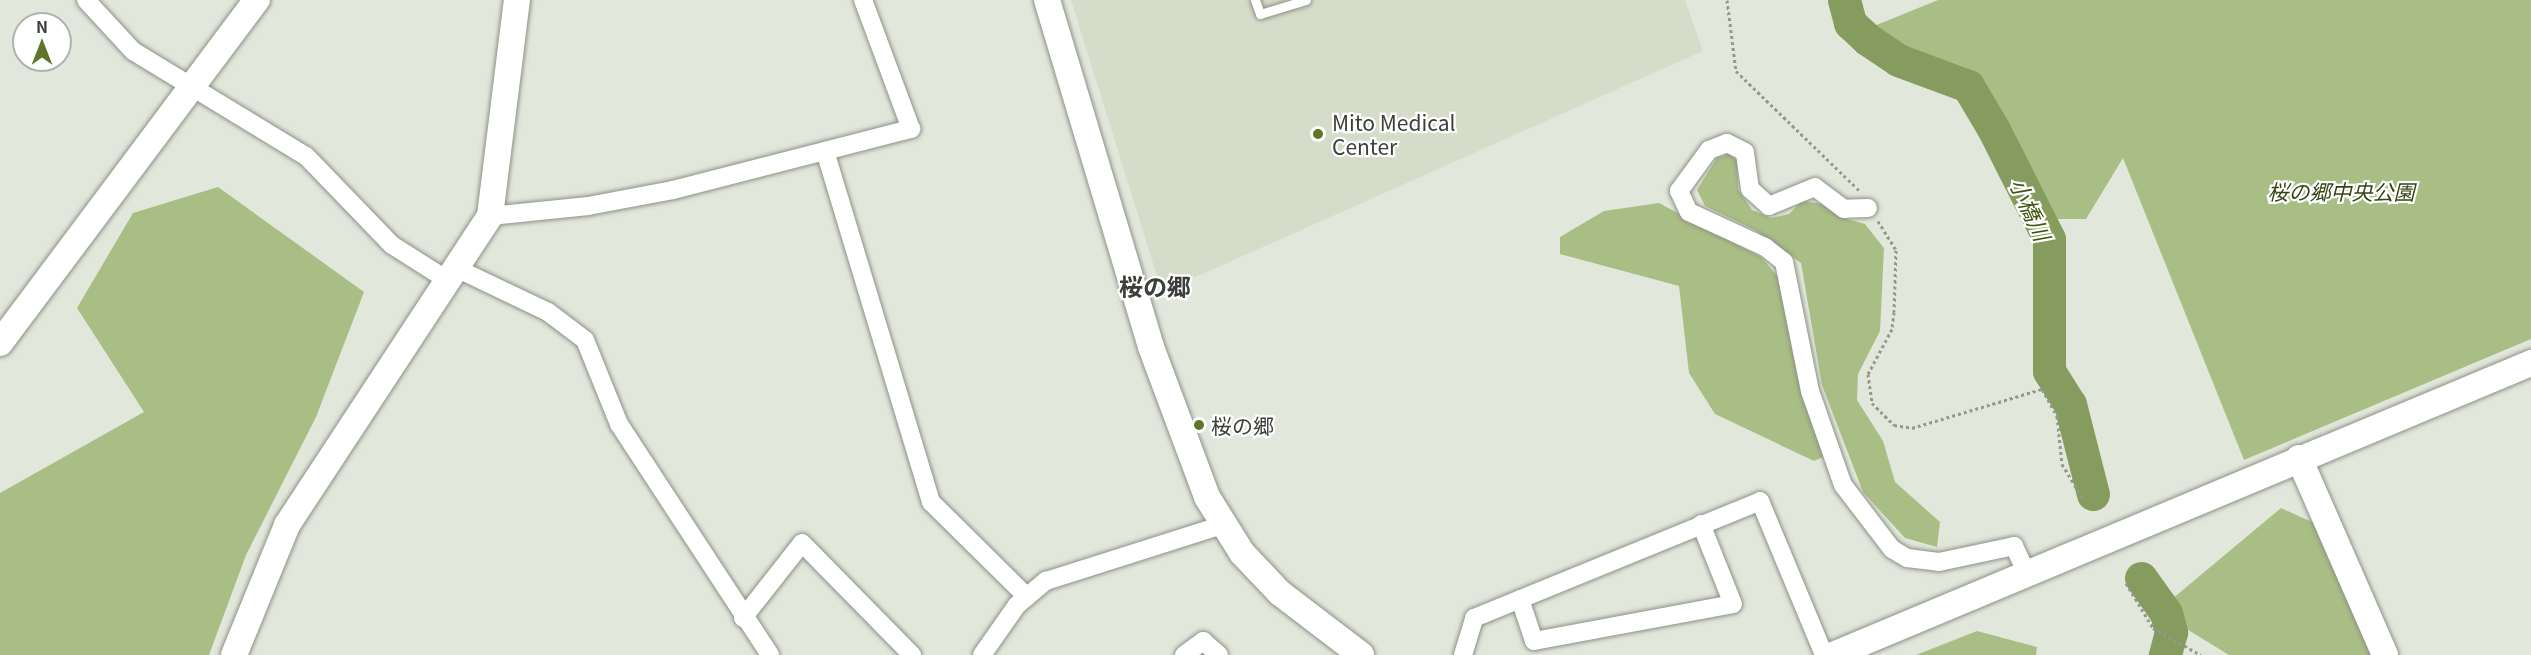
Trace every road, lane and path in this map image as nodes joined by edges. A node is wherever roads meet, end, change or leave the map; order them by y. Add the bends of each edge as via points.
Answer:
1 (86, 0) edge
2 (257, 0) edge
3 (516, 0) edge
4 (863, 0) edge
5 (1047, 0) edge
6 (1256, 0) edge
7 (1306, 0) edge
8 (1727, 0) edge
9 (191, 88) junction
10 (825, 151) junction
11 (1868, 208) junction
12 (490, 216) junction
13 (453, 275) junction
14 (0, 342) edge
15 (2531, 363) edge
16 (2299, 458) junction
17 (2083, 499) dead end
18 (1701, 524) junction
19 (1223, 525) junction
20 (2026, 572) junction
21 (2126, 583) dead end
22 (1027, 597) junction
23 (1520, 599) junction
24 (743, 618) junction
25 (234, 655) edge
26 (770, 655) edge
27 (912, 655) edge
28 (982, 655) edge
29 (1184, 655) edge
30 (1219, 655) edge
31 (1361, 655) edge
32 (1463, 655) edge
33 (1824, 655) edge
34 (1833, 655) edge
35 (2201, 655) edge
36 (2385, 655) edge

1 - 9 street via 133,51
2 - 9 street
3 - 12 street
4 - 10 street via 911,129
5 - 19 street via 1151,347 1190,459
6 - 7 lane via 1260,14
8 - 11 path via 1736,71 1855,183
9 - 13 street via 250,118 306,156 392,245
9 - 14 street
10 - 12 street via 673,190 588,206
10 - 22 street via 931,502
11 - 17 path via 1896,250 1893,321 1868,374 1872,403 1894,425 1912,428 2042,388 2057,416 2066,473
11 - 20 street via 1844,209 1815,188 1769,206 1750,189 1745,152 1727,143 1709,150 1679,191 1680,202 1689,212 1765,247 1784,262 1810,391 1844,485 1892,549 1915,560 1939,562 2014,546
12 - 13 street
13 - 24 street via 548,312 585,340 619,424
13 - 25 street via 287,525
15 - 16 street
16 - 20 street
16 - 36 street
18 - 23 street
18 - 23 street via 1733,604 1534,641
18 - 33 street via 1760,501
19 - 22 street via 1046,581
19 - 31 street via 1280,594
20 - 34 street
21 - 35 path via 2163,637
22 - 28 street
23 - 32 street via 1474,618
24 - 26 street
24 - 27 street via 802,543
29 - 30 street via 1203,641

